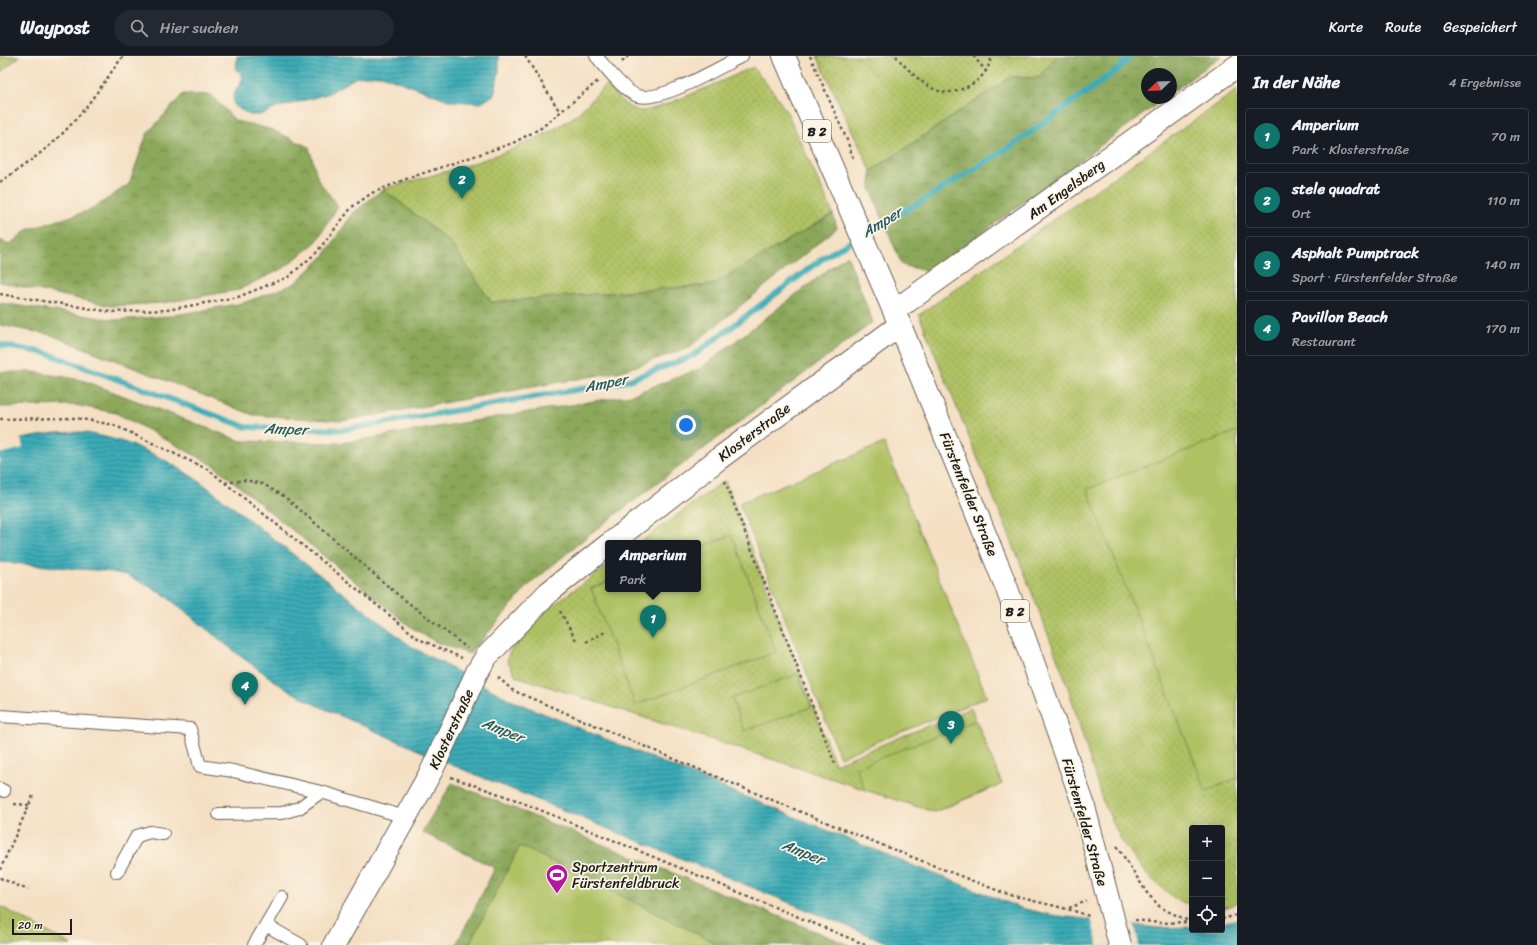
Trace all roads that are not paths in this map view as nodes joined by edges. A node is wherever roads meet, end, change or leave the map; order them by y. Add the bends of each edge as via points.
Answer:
1 (596, 56) edge
2 (742, 56) edge
3 (784, 56) edge
4 (1237, 66) edge
5 (897, 317) junction
6 (615, 540) edge
7 (605, 547) edge
8 (0, 716) edge
9 (322, 792) junction
10 (219, 814) dead end
11 (405, 817) junction
12 (164, 834) dead end
13 (117, 872) dead end
14 (282, 896) dead end
15 (266, 925) junction
16 (254, 945) edge
17 (300, 945) edge
18 (334, 945) edge
19 (1120, 945) edge

1 - 2 lane via 627,89 637,96 650,98 664,94
3 - 5 street, Fürstenfelder Straße / B 2
4 - 5 street, Am Engelsberg via 908,301
5 - 6 street, Klosterstraße
5 - 19 street, Fürstenfelder Straße / B 2, bridge via 1006,586 1083,803
7 - 11 street, Klosterstraße via 549,592 486,657 434,765
8 - 9 lane via 190,729 200,766
9 - 10 lane via 300,808 282,813
9 - 11 lane
11 - 18 street, Klosterstraße
12 - 13 lane via 150,832 137,836
14 - 15 lane
15 - 16 lane
15 - 17 lane

